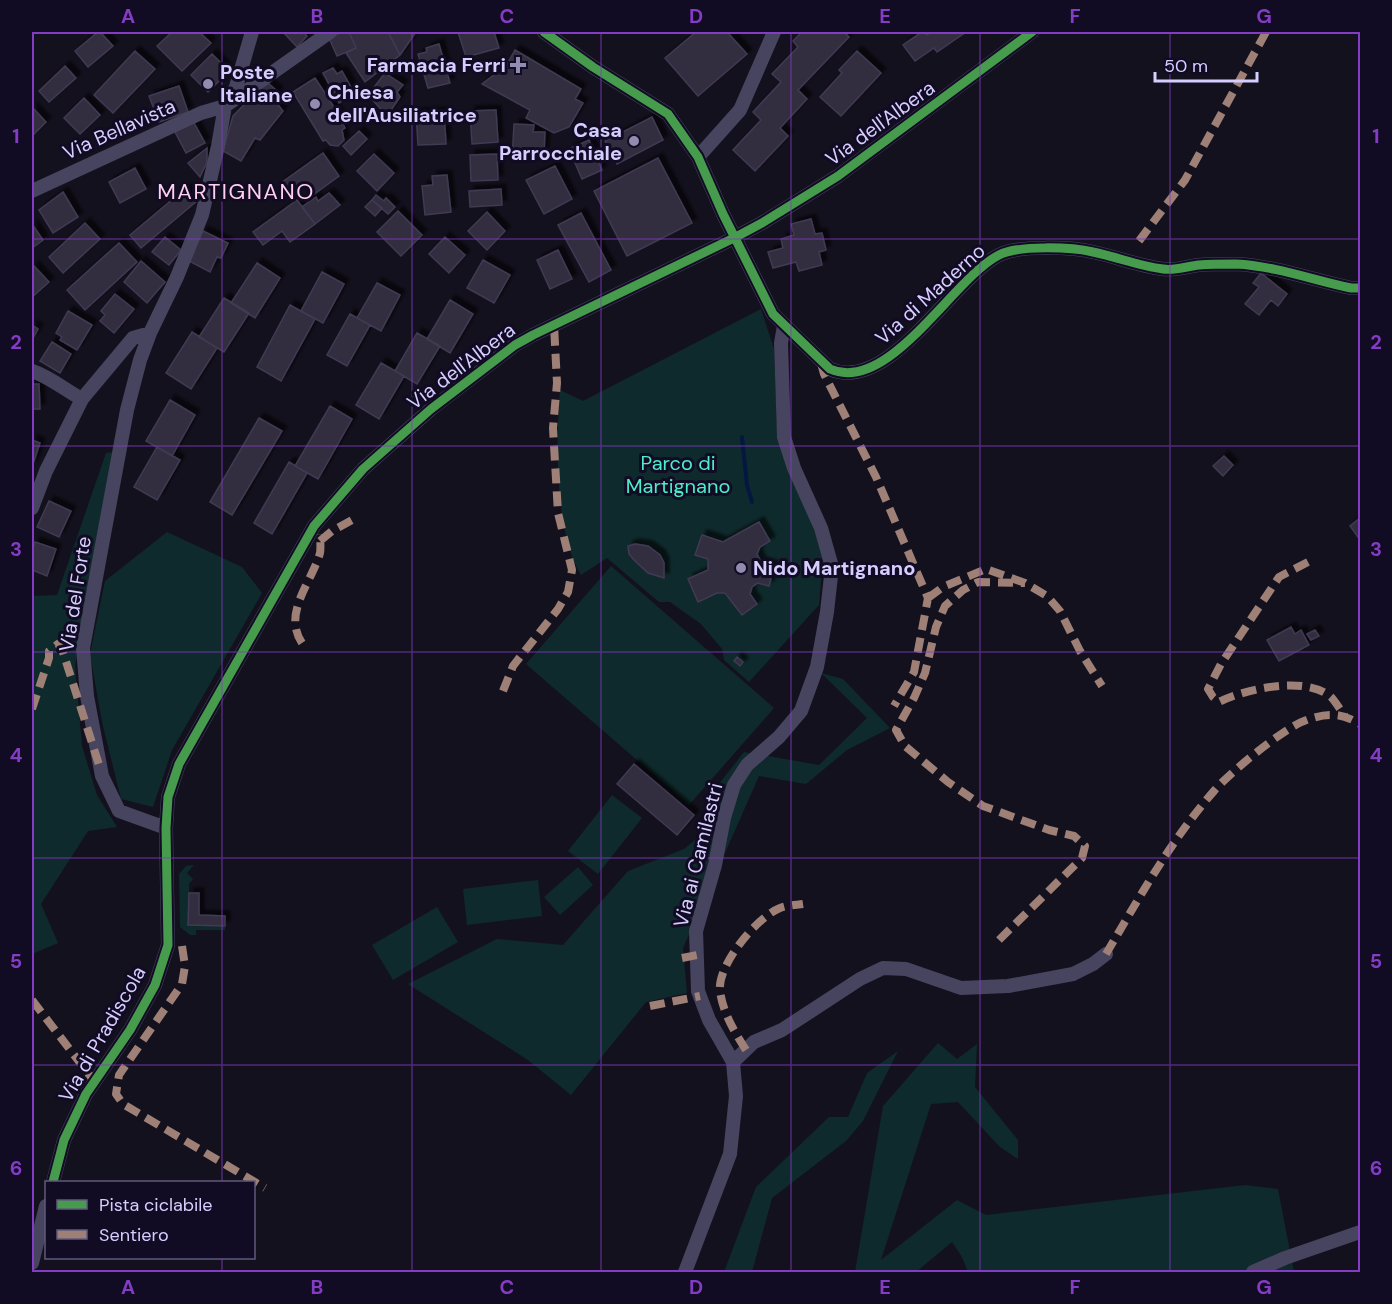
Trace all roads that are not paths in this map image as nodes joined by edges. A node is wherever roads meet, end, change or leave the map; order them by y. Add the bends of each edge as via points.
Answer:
1 (252, 32) edge
2 (330, 32) edge
3 (544, 32) edge
4 (774, 32) edge
5 (1032, 32) edge
6 (225, 106) junction
7 (698, 157) junction
8 (32, 182) edge
9 (47, 183) junction
10 (32, 191) edge
11 (734, 238) junction
12 (1360, 288) edge
13 (784, 326) junction
14 (150, 333) junction
15 (32, 371) edge
16 (82, 399) junction
17 (32, 508) edge
18 (166, 828) junction
19 (1106, 954) dead end
20 (733, 1062) junction
21 (53, 1181) edge
22 (45, 1210) edge
23 (1360, 1232) edge
24 (32, 1263) edge
25 (685, 1272) edge
26 (1253, 1272) edge

1 - 6 street, Via del Forte via 236,87
2 - 6 street, Via Bellavista
3 - 7 street, Via di Maderno via 668,114
4 - 7 street via 740,110
5 - 11 street, Via dell'Albera via 838,176
6 - 9 street, Via Bellavista via 201,113
6 - 14 street, Via del Forte via 202,215
7 - 11 street, Via di Maderno
8 - 9 street
9 - 10 street, Via Bellavista
11 - 13 street, Via di Maderno via 765,300
11 - 18 street, Via dell'Albera via 515,345 431,409 363,469 314,526 213,702 179,764 168,797
12 - 13 street, Via di Maderno via 1237,264 1166,270 1090,251 1041,248 1000,254 974,272 903,346 865,369 839,373 830,369
13 - 20 street, Via ai Camilastri via 783,437 821,528 832,567 817,667 801,711 747,765 734,785 696,931 698,991
14 - 16 street via 133,338
14 - 18 street, Via del Forte via 127,410 83,648 87,696 102,776 119,811
15 - 16 street
16 - 17 street
18 - 21 street, Via di Pradiscola via 168,945 155,985 86,1094 64,1140
19 - 20 street via 1073,974 999,987 961,988 906,969 883,968 782,1030 754,1042
20 - 25 street, Via ai Camilastri via 736,1096 730,1154
22 - 24 street
23 - 26 street

